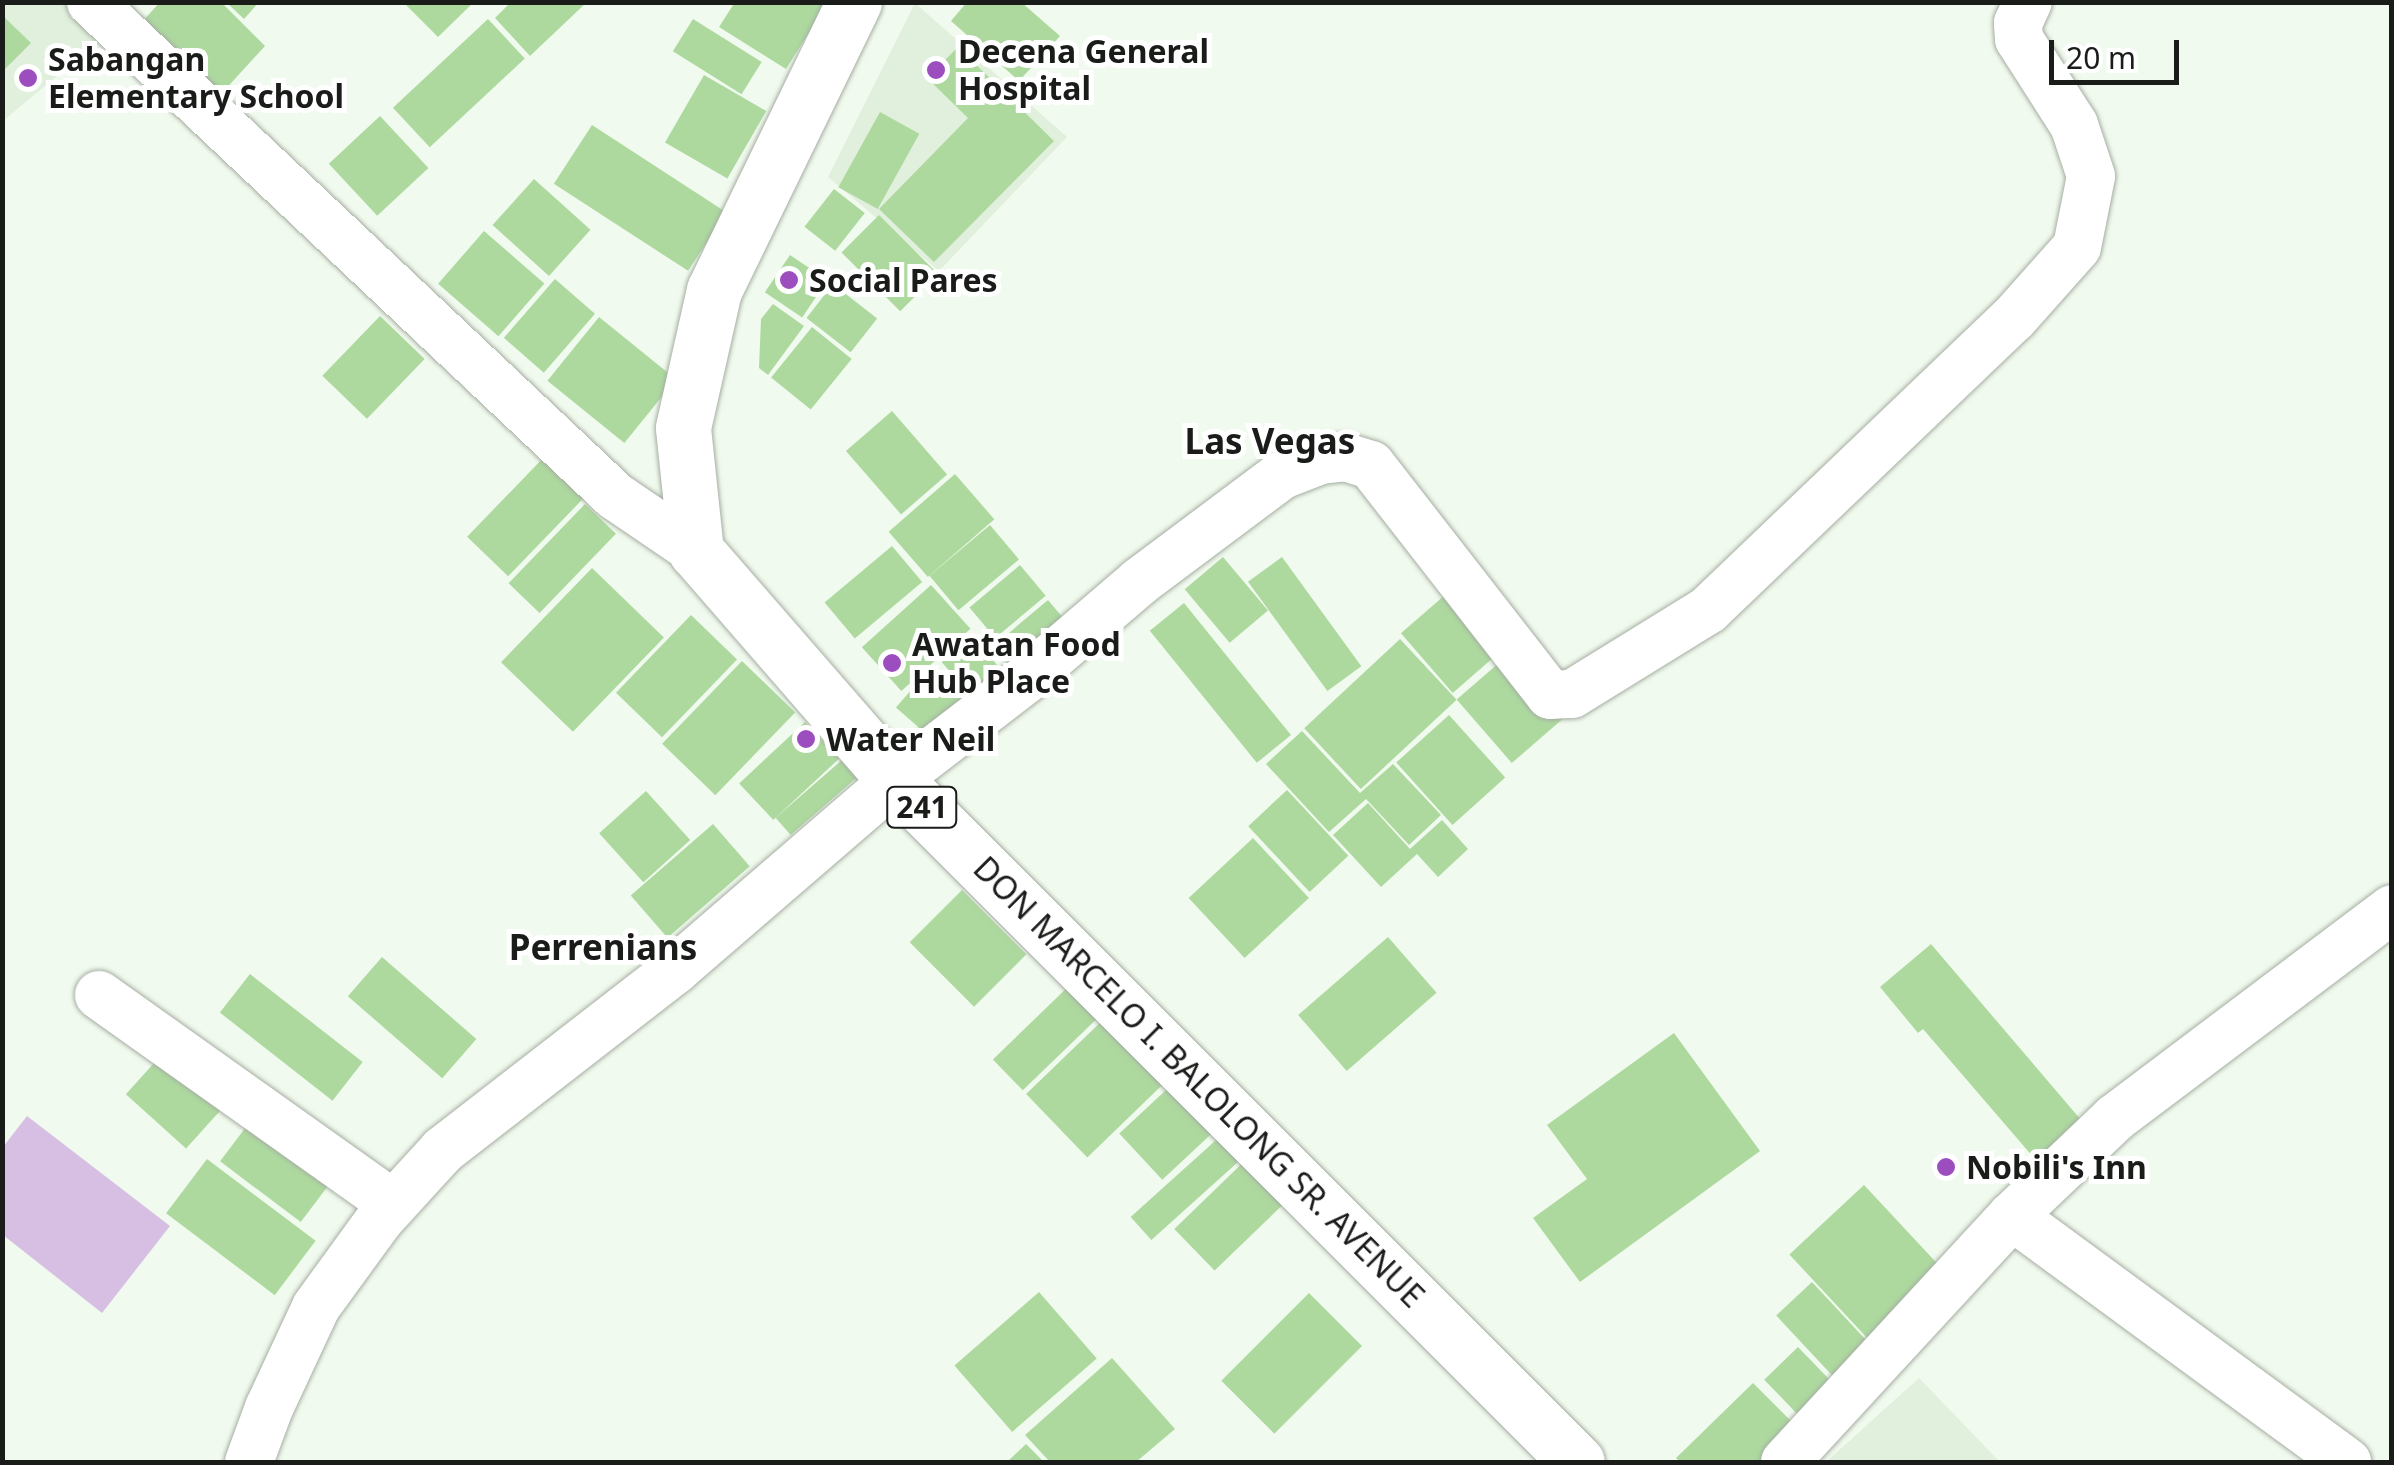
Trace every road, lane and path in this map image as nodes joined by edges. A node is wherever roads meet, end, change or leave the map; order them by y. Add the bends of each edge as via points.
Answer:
1 (854, 2) edge
2 (2028, 2) edge
3 (110, 9) edge
4 (696, 551) junction
5 (895, 780) junction
6 (2392, 909) edge
7 (99, 995) dead end
8 (394, 1204) junction
9 (2012, 1216) junction
10 (249, 1462) edge
11 (1577, 1462) edge
12 (1785, 1462) edge
13 (2347, 1462) edge

1 - 4 main road via 714,290 683,428
2 - 5 street via 2019,39 2074,125 2091,176 2077,247 2013,319 1708,610 1572,694 1550,695 1371,466 1345,457 1321,460 1282,475 1155,570
3 - 4 street via 615,496
4 - 5 main road, DON MARCELO I. BALOLONG SR. AVENUE / 241
5 - 8 street via 675,970 443,1150
5 - 11 main road, DON MARCELO I. BALOLONG SR. AVENUE / 241
6 - 9 street via 2186,1060
7 - 8 street
8 - 10 street via 316,1307
9 - 12 street
9 - 13 street

